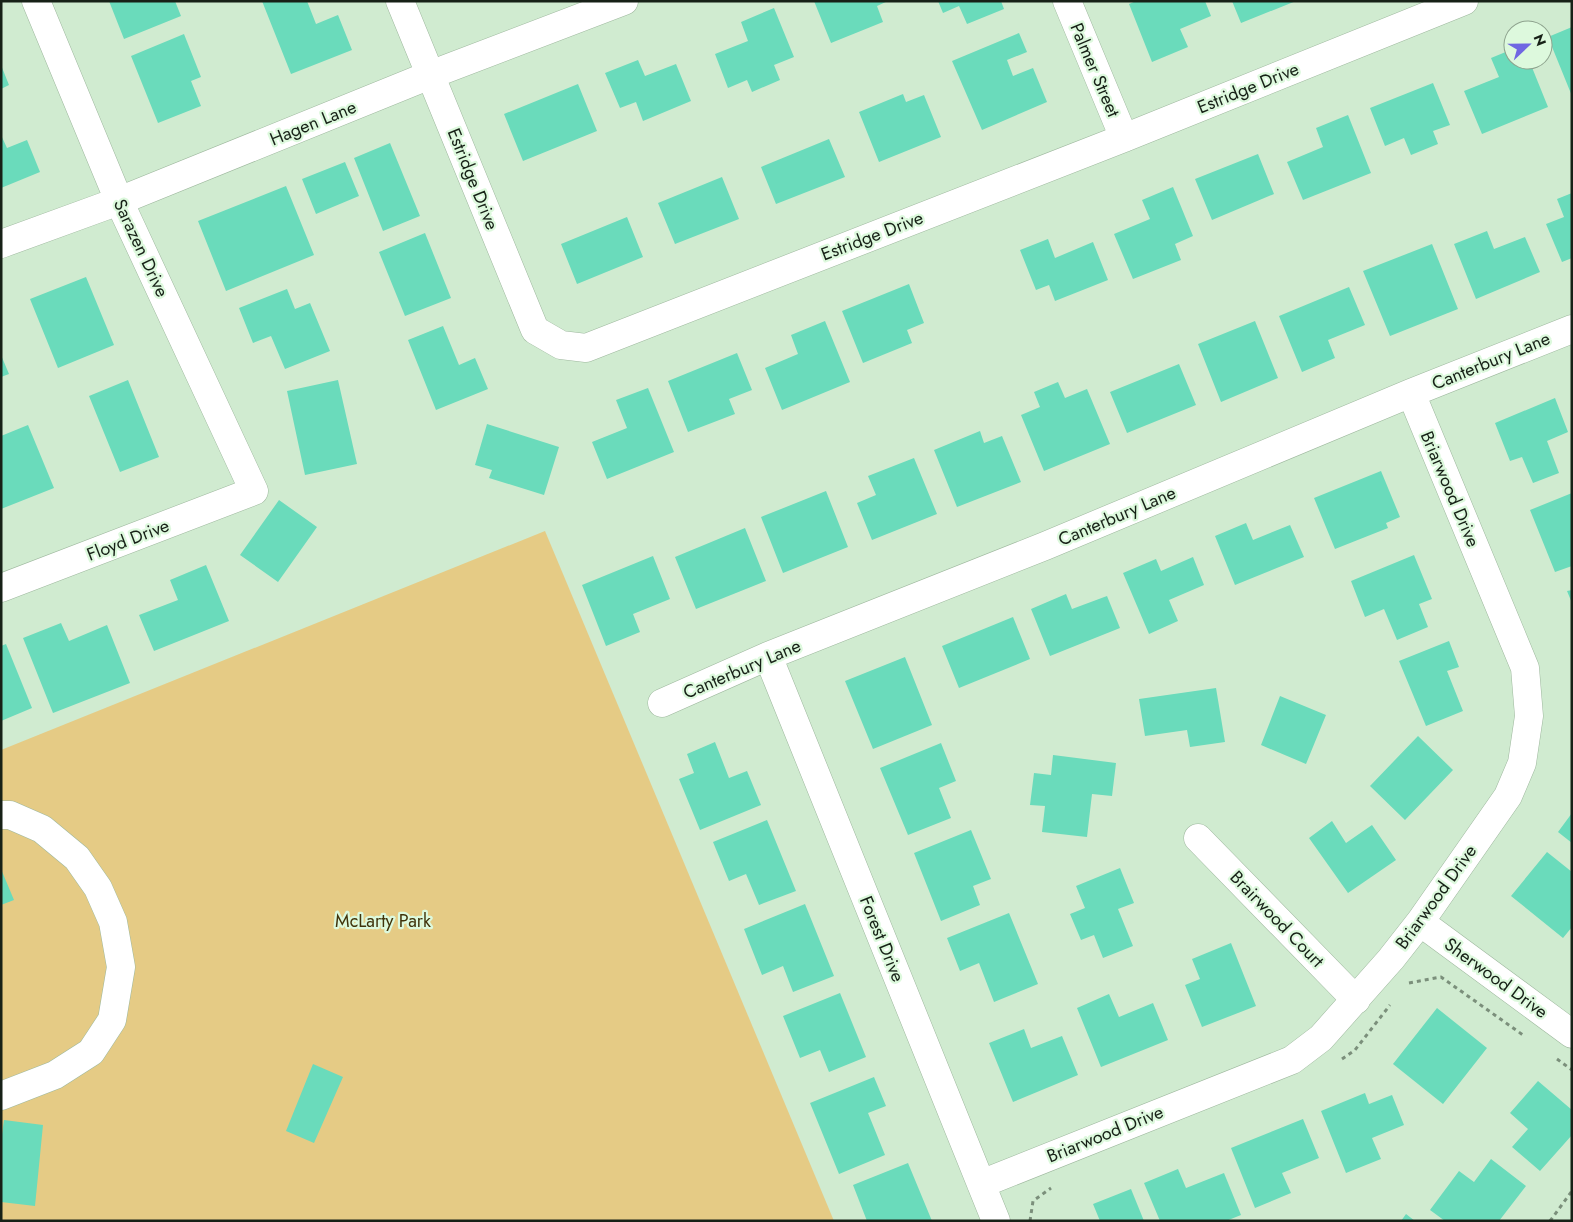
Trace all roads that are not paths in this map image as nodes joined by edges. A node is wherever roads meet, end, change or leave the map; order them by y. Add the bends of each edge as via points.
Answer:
1 (36, 1) edge
2 (400, 1) edge
3 (624, 1) edge
4 (1067, 1) edge
5 (1464, 1) edge
6 (430, 75) junction
7 (1124, 138) junction
8 (119, 201) junction
9 (1, 244) edge
10 (1572, 329) edge
11 (1411, 393) junction
12 (254, 491) joint
13 (1, 588) edge
14 (768, 656) junction
15 (662, 703) dead end
16 (1, 816) edge
17 (1198, 838) dead end
18 (1420, 922) junction
19 (1356, 1000) junction
20 (1572, 1034) edge
21 (1, 1096) edge
22 (981, 1184) junction
23 (996, 1221) edge

1 - 8 street, Sarazen Drive
2 - 6 street, Estridge Drive
3 - 6 street, Hagen Lane
4 - 7 street, Palmer Street
5 - 7 street, Estridge Drive
6 - 7 street, Estridge Drive via 535,330 561,345 586,348
6 - 8 street, Hagen Lane
8 - 9 street, Hagen Lane
8 - 12 street, Sarazen Drive
10 - 11 street, Canterbury Lane
11 - 14 street, Canterbury Lane via 1045,546
11 - 18 street, Briarwood Drive via 1525,668 1529,716 1522,763 1508,796
12 - 13 street, Floyd Drive
14 - 15 street, Canterbury Lane
14 - 22 street, Forest Drive
16 - 21 street via 10,815 42,829 78,858 98,888 113,922 121,967 112,1020 91,1052 54,1075
17 - 19 street, Brairwood Court
18 - 19 street, Briarwood Drive
18 - 20 street, Sherwood Drive
19 - 22 street, Briarwood Drive via 1321,1038 1292,1060
22 - 23 street, Forest Drive

